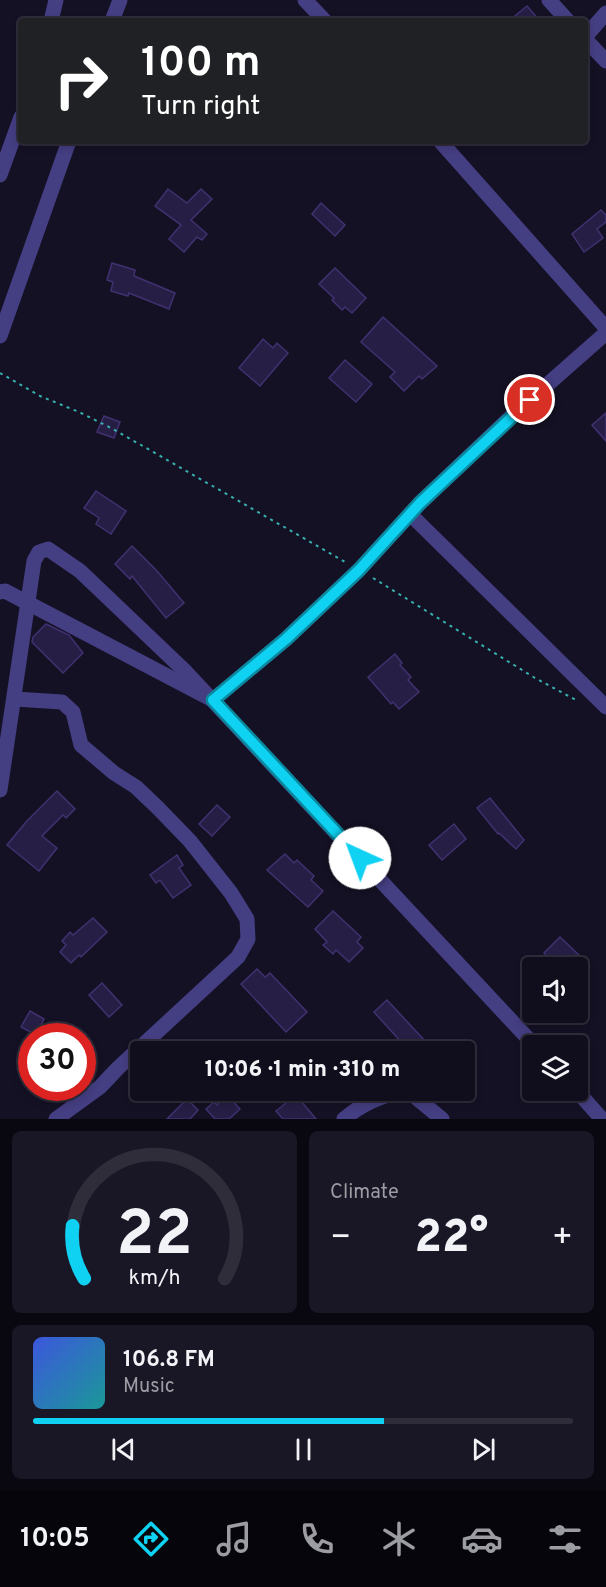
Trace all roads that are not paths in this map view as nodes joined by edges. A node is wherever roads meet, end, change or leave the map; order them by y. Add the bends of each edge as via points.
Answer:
1 (56, 0) edge
2 (120, 0) edge
3 (305, 0) edge
4 (549, 0) edge
5 (606, 13) edge
6 (52, 18) edge
7 (113, 18) edge
8 (323, 18) edge
9 (565, 18) edge
10 (588, 34) edge
11 (588, 41) edge
12 (606, 61) edge
13 (18, 125) edge
14 (68, 144) edge
15 (443, 144) edge
16 (0, 175) edge
17 (606, 330) edge
18 (0, 336) edge
19 (410, 514) junction
20 (0, 592) edge
21 (26, 603) junction
22 (15, 699) junction
23 (213, 700) junction
24 (606, 707) edge
25 (0, 790) edge
26 (525, 1035) edge
27 (586, 1101) edge
28 (56, 1119) edge
29 (344, 1119) edge
30 (442, 1119) edge
31 (602, 1119) edge

1 - 6 street
2 - 7 street
3 - 8 street
4 - 9 street
5 - 10 street
11 - 12 street
13 - 16 street
14 - 18 street
15 - 17 street
17 - 19 street
19 - 23 street via 359,570 286,639
19 - 24 street
20 - 21 street
21 - 22 street
21 - 23 street
21 - 23 street via 34,561 39,552 48,549 106,594
22 - 25 street
22 - 28 street via 62,702 73,712 81,745 136,787 190,841 247,919 248,939 238,957 100,1088
23 - 26 street
27 - 31 street
29 - 30 street via 368,1102 408,1091

